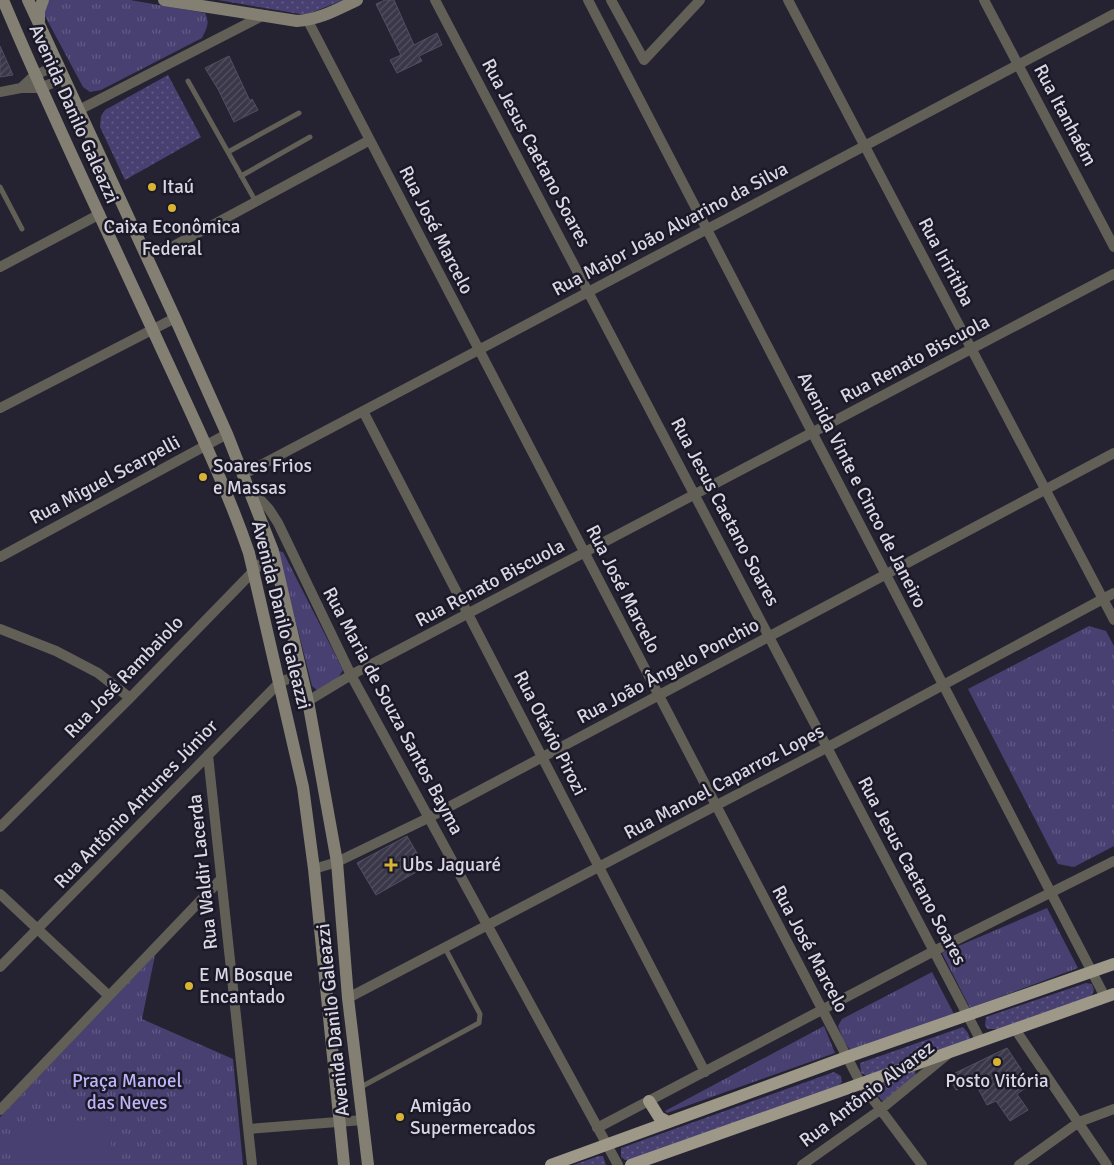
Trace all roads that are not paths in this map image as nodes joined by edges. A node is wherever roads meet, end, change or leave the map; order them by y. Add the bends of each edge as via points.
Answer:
1 (3, 0) edge
2 (28, 0) edge
3 (42, 0) edge
4 (164, 0) edge
5 (357, 0) edge
6 (436, 0) edge
7 (588, 0) edge
8 (612, 0) edge
9 (700, 0) edge
10 (788, 0) edge
11 (984, 0) edge
12 (1114, 14) edge
13 (260, 17) junction
14 (308, 21) junction
15 (40, 24) junction
16 (1018, 64) junction
17 (59, 66) junction
18 (35, 75) junction
19 (65, 78) junction
20 (188, 81) dead end
21 (21, 88) junction
22 (40, 88) junction
23 (0, 92) edge
24 (79, 110) junction
25 (299, 113) dead end
26 (310, 137) dead end
27 (370, 140) junction
28 (865, 146) junction
29 (228, 152) junction
30 (241, 176) junction
31 (0, 187) edge
32 (256, 202) junction
33 (100, 214) junction
34 (22, 229) dead end
35 (707, 229) junction
36 (1114, 247) edge
37 (144, 250) junction
38 (0, 267) edge
39 (1114, 274) edge
40 (590, 291) junction
41 (175, 318) junction
42 (153, 330) junction
43 (972, 349) junction
44 (479, 350) junction
45 (0, 408) edge
46 (363, 411) junction
47 (812, 432) junction
48 (226, 434) junction
49 (205, 445) junction
50 (1114, 453) edge
51 (244, 479) junction
52 (1045, 490) junction
53 (696, 494) junction
54 (273, 551) junction
55 (584, 552) junction
56 (0, 557) edge
57 (253, 569) junction
58 (886, 574) junction
59 (1114, 594) edge
60 (1103, 599) junction
61 (468, 614) junction
62 (1114, 620) edge
63 (0, 629) edge
64 (770, 636) junction
65 (302, 674) junction
66 (351, 675) junction
67 (280, 682) junction
68 (941, 684) junction
69 (659, 695) junction
70 (130, 698) junction
71 (308, 701) junction
72 (828, 747) junction
73 (208, 755) junction
74 (542, 757) junction
75 (716, 806) junction
76 (428, 818) junction
77 (0, 827) edge
78 (1114, 861) edge
79 (337, 862) junction
80 (599, 867) junction
81 (314, 869) junction
82 (221, 879) junction
83 (0, 894) edge
84 (1050, 894) junction
85 (487, 926) junction
86 (38, 929) junction
87 (445, 947) junction
88 (934, 951) junction
89 (1114, 964) edge
90 (0, 968) edge
91 (1092, 972) junction
92 (1110, 995) edge
93 (109, 996) junction
94 (348, 998) junction
95 (823, 1011) junction
96 (968, 1016) junction
97 (1015, 1029) junction
98 (981, 1041) junction
99 (952, 1051) junction
100 (847, 1057) junction
101 (705, 1072) junction
102 (860, 1082) junction
103 (359, 1088) junction
104 (649, 1101) junction
105 (1114, 1109) edge
106 (0, 1110) edge
107 (880, 1110) junction
108 (363, 1120) junction
109 (339, 1122) junction
110 (668, 1122) junction
111 (1079, 1122) junction
112 (596, 1128) junction
113 (248, 1129) junction
114 (606, 1144) junction
115 (252, 1165) edge
116 (344, 1165) edge
117 (368, 1165) edge
118 (551, 1165) edge
119 (618, 1165) edge
120 (631, 1165) edge
121 (802, 1165) edge
122 (922, 1165) edge
123 (1019, 1165) edge
124 (1108, 1165) edge

1 - 18 main road, Avenida Danilo Galeazzi
2 - 15 main road, Avenida Danilo Galeazzi
3 - 15 main road
4 - 13 main road
5 - 14 main road
6 - 40 street, Rua Jesus Caetano Soares
7 - 35 street, Avenida Vinte e Cinco de Janeiro
8 - 9 street via 644,60
10 - 28 street, Rua Iriritiba
11 - 16 street, Rua Itanhaém
12 - 16 street, Rua Major João Alvarino da Silva
13 - 14 main road
13 - 24 street
14 - 27 street, Rua José Marcelo
15 - 17 main road, Avenida Danilo Galeazzi
16 - 28 street, Rua Major João Alvarino da Silva
16 - 36 street, Rua Itanhaém
17 - 18 street
17 - 19 main road, Avenida Danilo Galeazzi
18 - 21 street
18 - 22 main road, Avenida Danilo Galeazzi
19 - 22 street
19 - 24 main road, Avenida Danilo Galeazzi
20 - 29 lane
21 - 22 street
21 - 23 street
22 - 33 main road, Avenida Danilo Galeazzi
24 - 37 main road, Avenida Danilo Galeazzi
25 - 29 lane
26 - 30 lane
27 - 32 street
27 - 44 street, Rua José Marcelo
28 - 35 street, Rua Major João Alvarino da Silva
28 - 43 street, Rua Iriritiba
29 - 30 lane
30 - 32 lane
31 - 34 lane
32 - 37 street via 170,248
33 - 38 street
33 - 42 main road, Avenida Danilo Galeazzi
35 - 40 street, Rua Major João Alvarino da Silva
35 - 47 street, Avenida Vinte e Cinco de Janeiro
37 - 41 main road, Avenida Danilo Galeazzi
39 - 43 street, Rua Renato Biscuola
40 - 44 street, Rua Major João Alvarino da Silva
40 - 53 street, Rua Jesus Caetano Soares
41 - 42 street
41 - 48 main road, Avenida Danilo Galeazzi
42 - 45 street
42 - 49 main road, Avenida Danilo Galeazzi
43 - 47 street, Rua Renato Biscuola
43 - 52 street, Rua Iriritiba
44 - 46 street, Rua Major João Alvarino da Silva
44 - 55 street, Rua José Marcelo
46 - 51 street, Rua Major João Alvarino da Silva
46 - 61 street, Rua Otávio Pirozi
47 - 53 street, Rua Renato Biscuola
47 - 58 street, Avenida Vinte e Cinco de Janeiro
48 - 49 street, Rua Miguel Scarpelli
48 - 51 main road, Avenida Danilo Galeazzi
49 - 56 street, Rua Miguel Scarpelli
49 - 57 main road, Avenida Danilo Galeazzi via 236,515
50 - 52 street, Rua João Ângelo Ponchio
51 - 54 main road, Avenida Danilo Galeazzi
51 - 66 street, Rua Maria de Souza Santos Bayma via 278,523
52 - 58 street, Rua João Ângelo Ponchio
52 - 60 street, Rua Iriritiba
53 - 55 street, Rua Renato Biscuola
53 - 64 street, Rua Jesus Caetano Soares
54 - 57 street, Rua José Rambaiolo
54 - 65 main road, Avenida Danilo Galeazzi
55 - 61 street, Rua Renato Biscuola
55 - 69 street, Rua José Marcelo
57 - 67 main road, Avenida Danilo Galeazzi
57 - 70 street, Rua José Rambaiolo
58 - 64 street, Rua João Ângelo Ponchio
58 - 68 street, Avenida Vinte e Cinco de Janeiro
59 - 60 street, Rua Manoel Caparroz Lopes
60 - 62 street, Rua Iriritiba
60 - 68 street, Rua Manoel Caparroz Lopes
61 - 66 street, Rua Renato Biscuola
61 - 74 street, Rua Otávio Pirozi
63 - 70 street via 56,651
64 - 69 street, Rua João Ângelo Ponchio
64 - 72 street, Rua Jesus Caetano Soares
65 - 67 street, Rua Antônio Antunes Júnior
65 - 71 main road, Avenida Danilo Galeazzi
66 - 71 street, Rua Renato Biscuola
66 - 76 street, Rua Maria de Souza Santos Bayma
67 - 73 street, Rua Antônio Antunes Júnior
67 - 81 main road, Avenida Danilo Galeazzi via 303,787
68 - 72 street, Rua Manoel Caparroz Lopes
68 - 84 street, Avenida Vinte e Cinco de Janeiro
69 - 74 street, Rua João Ângelo Ponchio
69 - 75 street, Rua José Marcelo
70 - 77 street, Rua José Rambaiolo
71 - 79 main road, Avenida Danilo Galeazzi
72 - 75 street, Rua Manoel Caparroz Lopes
72 - 88 street, Rua Jesus Caetano Soares
73 - 82 street, Rua Waldir Lacerda
73 - 86 street, Rua Antônio Antunes Júnior
74 - 76 street, Rua João Ângelo Ponchio
74 - 80 street, Rua Otávio Pirozi
75 - 80 street, Rua Manoel Caparroz Lopes
75 - 95 street, Rua José Marcelo
76 - 79 street, Rua João Ângelo Ponchio
76 - 85 street, Rua Maria de Souza Santos Bayma
78 - 84 street
79 - 81 street, Rua João Ângelo Ponchio
79 - 94 main road, Avenida Danilo Galeazzi
80 - 85 street, Rua Manoel Caparroz Lopes
80 - 101 street, Rua Otávio Pirozi
81 - 109 main road, Avenida Danilo Galeazzi
82 - 93 street
82 - 113 street, Rua Waldir Lacerda
83 - 86 street
84 - 88 street
84 - 91 street, Avenida Vinte e Cinco de Janeiro
85 - 87 street, Rua Manoel Caparroz Lopes
85 - 112 street, Rua Maria de Souza Santos Bayma
86 - 90 street, Rua Antônio Antunes Júnior
86 - 93 street
87 - 94 street, Rua Manoel Caparroz Lopes
87 - 103 lane via 480,1014 479,1023
88 - 95 street
88 - 96 street, Rua Jesus Caetano Soares
89 - 91 main road
91 - 92 street, Avenida Vinte e Cinco de Janeiro
91 - 96 main road
92 - 97 main road
93 - 106 street
94 - 103 main road, Avenida Danilo Galeazzi
95 - 100 street, Rua José Marcelo
95 - 101 street
96 - 98 street, Rua Jesus Caetano Soares
96 - 100 main road
97 - 98 main road
97 - 111 street
98 - 99 main road
99 - 102 main road
99 - 107 street, Rua Antônio Alvarez
100 - 102 street, Rua José Marcelo
100 - 110 main road
101 - 104 street
102 - 107 street, Rua José Marcelo
102 - 120 main road
103 - 108 main road, Avenida Danilo Galeazzi
104 - 110 main road via 659,1116
104 - 112 street
105 - 111 street
107 - 121 street, Rua Antônio Alvarez
107 - 122 street, Rua José Marcelo
108 - 109 street
108 - 117 main road, Avenida Danilo Galeazzi
109 - 113 street
109 - 116 main road, Avenida Danilo Galeazzi
110 - 114 main road
111 - 123 street
111 - 124 street
112 - 114 street, Rua Maria de Souza Santos Bayma
113 - 115 street, Rua Waldir Lacerda
114 - 118 main road
114 - 119 street, Rua Maria de Souza Santos Bayma

